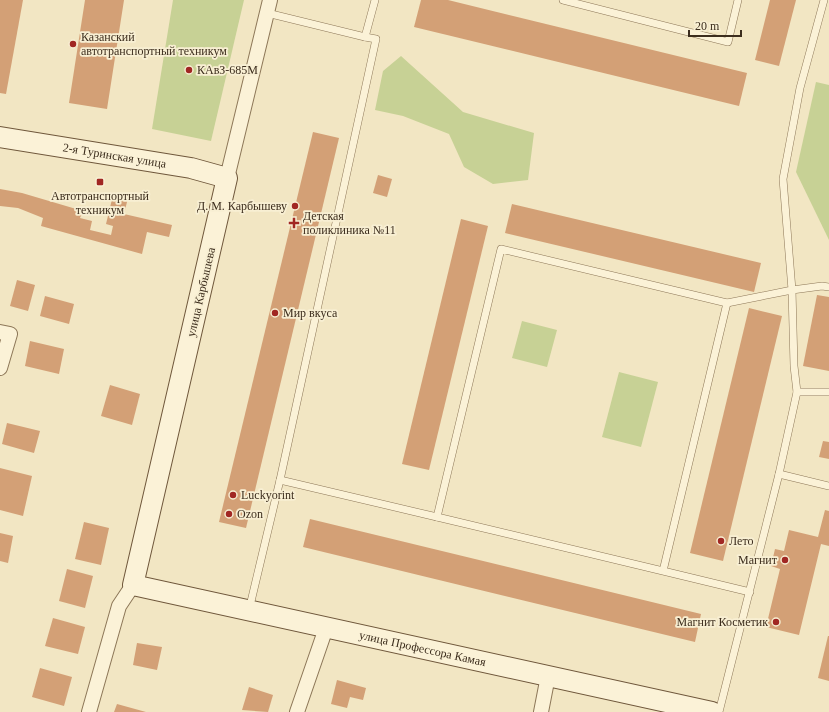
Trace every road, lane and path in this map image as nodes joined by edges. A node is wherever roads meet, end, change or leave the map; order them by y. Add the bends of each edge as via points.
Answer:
1 (375, 0) edge
2 (563, 0) edge
3 (738, 0) edge
4 (824, 0) edge
5 (269, 6) edge
6 (365, 37) junction
7 (0, 137) edge
8 (227, 178) junction
9 (829, 287) edge
10 (792, 290) junction
11 (727, 302) junction
12 (5, 333) edge
13 (0, 368) edge
14 (797, 392) junction
15 (829, 392) edge
16 (779, 474) junction
17 (280, 480) junction
18 (829, 486) edge
19 (437, 518) junction
20 (663, 571) junction
21 (133, 584) junction
22 (750, 592) junction
23 (249, 611) junction
24 (326, 628) junction
25 (548, 676) junction
26 (89, 712) edge
27 (297, 712) edge
28 (541, 712) edge
29 (712, 712) edge
30 (719, 712) edge

1 - 6 lane
2 - 3 lane via 728,42
4 - 10 lane via 800,88 784,179
5 - 6 lane
5 - 8 street, улица Карбышева
6 - 17 lane via 376,40
7 - 8 street, 2-я Туринская улица via 192,168
8 - 21 street, улица Карбышева
9 - 10 lane
10 - 11 lane
10 - 14 lane
11 - 19 lane via 501,249
11 - 20 lane
12 - 13 street
14 - 15 lane
14 - 16 lane
16 - 18 lane
16 - 22 lane
17 - 19 lane
17 - 23 lane
19 - 20 lane
20 - 22 lane
21 - 23 street, улица Профессора Камая
21 - 26 street via 119,606
22 - 30 lane
23 - 24 street, улица Профессора Камая
24 - 25 street, улица Профессора Камая
24 - 27 street
25 - 28 street
25 - 29 street, улица Профессора Камая

